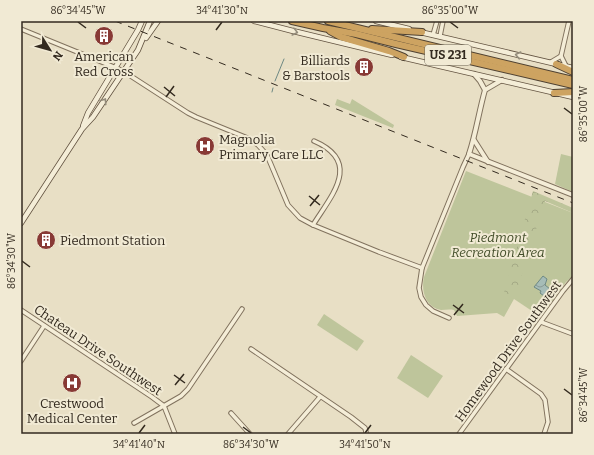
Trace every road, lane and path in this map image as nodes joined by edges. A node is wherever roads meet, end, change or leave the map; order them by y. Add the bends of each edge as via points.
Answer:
1 (142, 21) edge
2 (150, 21) edge
3 (154, 21) edge
4 (158, 21) edge
5 (254, 21) edge
6 (292, 21) edge
7 (328, 21) edge
8 (376, 21) edge
9 (437, 21) edge
10 (443, 21) edge
11 (569, 21) edge
12 (323, 28) junction
13 (356, 28) junction
14 (21, 29) edge
15 (422, 32) junction
16 (146, 33) junction
17 (433, 35) junction
18 (440, 36) junction
19 (138, 50) junction
20 (561, 56) junction
21 (404, 57) junction
22 (554, 63) junction
23 (566, 66) junction
24 (116, 67) junction
25 (573, 68) edge
26 (123, 71) junction
27 (573, 72) edge
28 (474, 74) junction
29 (502, 80) junction
30 (573, 80) edge
31 (573, 85) edge
32 (485, 90) junction
33 (573, 92) edge
34 (554, 93) junction
35 (573, 97) edge
36 (82, 129) junction
37 (474, 140) junction
38 (314, 141) dead end
39 (469, 154) junction
40 (488, 162) junction
41 (573, 195) edge
42 (21, 223) edge
43 (313, 225) junction
44 (422, 268) junction
45 (573, 279) edge
46 (242, 309) dead end
47 (21, 310) edge
48 (449, 318) dead end
49 (541, 322) junction
50 (44, 326) junction
51 (573, 334) edge
52 (251, 349) dead end
53 (21, 361) edge
54 (506, 369) junction
55 (320, 397) junction
56 (164, 406) junction
57 (231, 413) dead end
58 (134, 423) dead end
59 (175, 434) edge
60 (250, 434) edge
61 (288, 434) edge
62 (366, 434) edge
63 (459, 434) edge
64 (544, 434) edge

1 - 24 main road
2 - 16 main road
3 - 16 main road
4 - 19 main road
5 -> 21 main road
6 - 12 highway, US 231
7 - 13 highway, US 231
8 - 15 main road
9 - 17 street
10 - 18 street
11 - 20 street
12 - 21 highway via 341,37
12 - 31 highway, US 231
13 - 15 highway
13 - 30 highway, US 231
14 - 24 street
15 - 17 main road
16 - 19 main road
17 - 18 main road
22 -> 18 main road
19 - 26 main road
20 - 22 street
20 - 23 street
21 - 28 main road
22 - 23 main road
22 - 27 highway
23 - 25 main road
24 - 26 street
24 - 36 main road via 88,113
36 -> 26 main road via 93,117
26 - 43 street via 188,113 250,139 258,145 267,155 288,206 300,218
28 - 29 main road
28 - 32 street
29 - 32 street
29 - 34 main road
32 - 37 street
33 - 34 highway
34 - 35 main road
36 - 42 main road
37 - 39 street
37 - 40 street
38 - 43 street via 332,152 341,170 336,188
39 - 40 street
39 - 44 street
40 - 41 street
43 - 44 street
44 - 48 street via 419,288 421,297 432,311
45 - 49 street, Homewood Drive Southwest
46 - 56 street, Chateau Drive Southwest via 188,389
47 - 50 street, Chateau Drive Southwest
49 - 51 street
49 - 54 street, Homewood Drive Southwest
50 - 53 street
50 - 56 street, Chateau Drive Southwest
52 - 55 street
54 - 63 street, Homewood Drive Southwest
54 - 64 street via 541,394 545,400 548,422
55 - 61 street
55 - 62 street via 365,428
56 - 58 street, Chateau Drive Southwest
56 - 59 street
57 - 60 street

